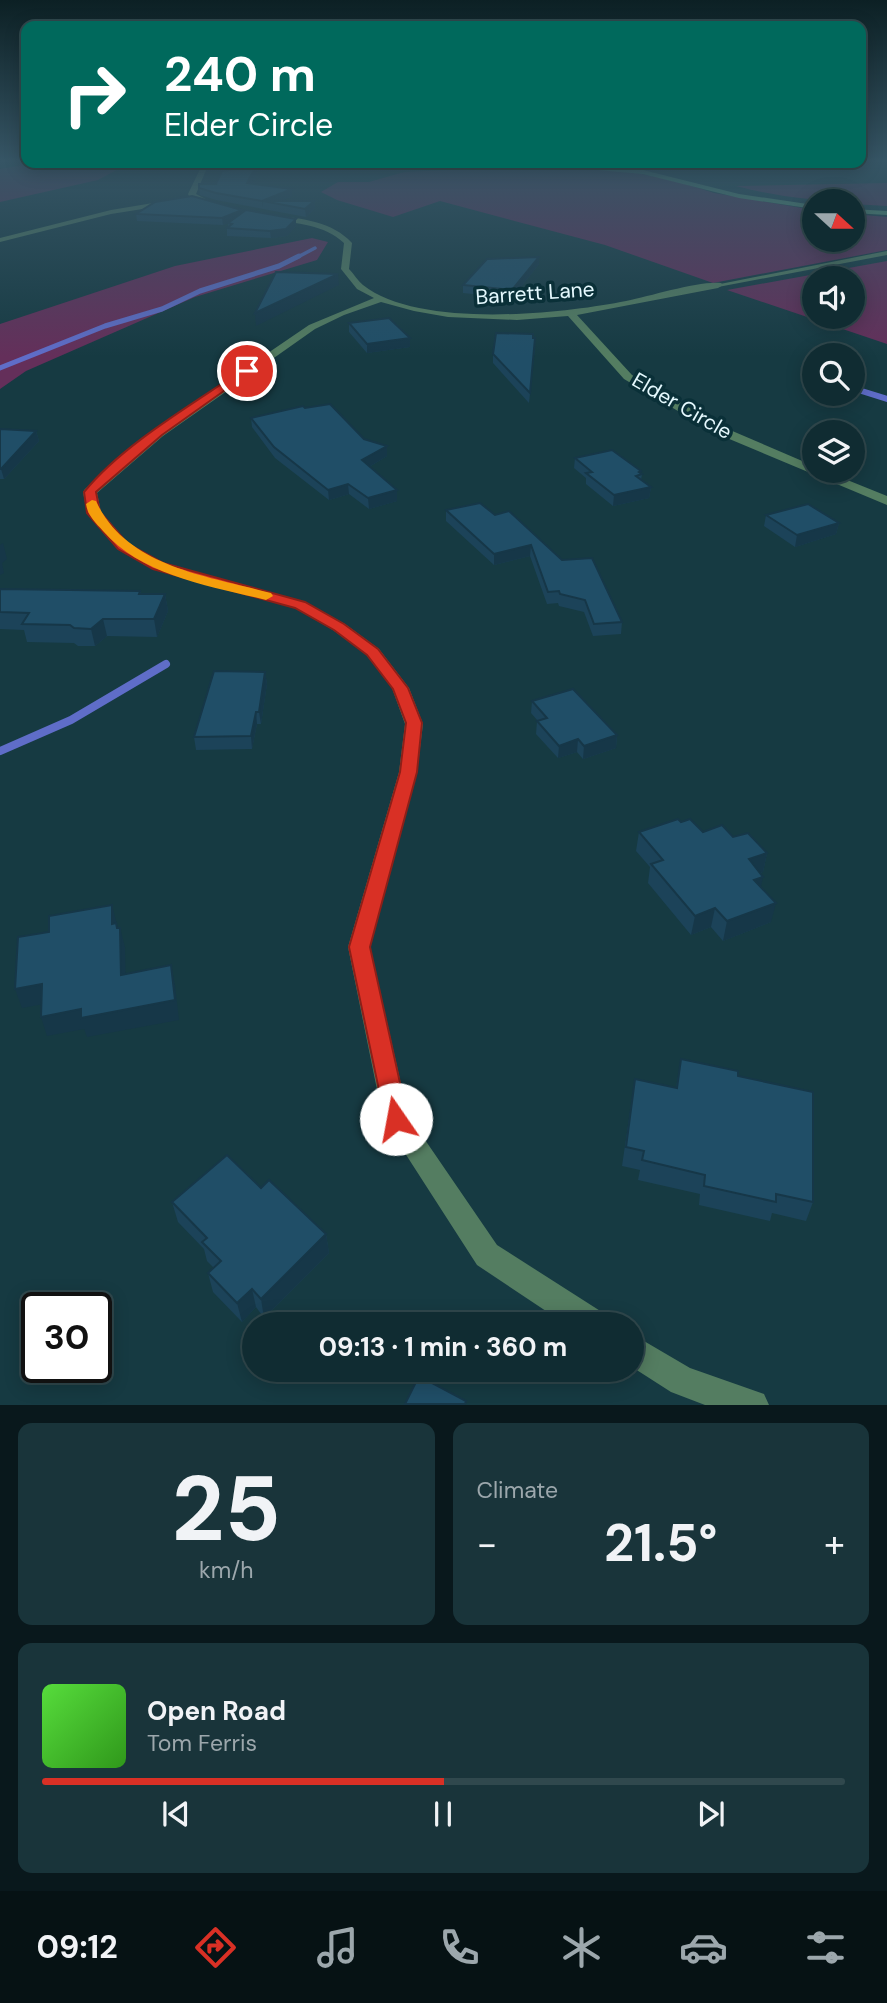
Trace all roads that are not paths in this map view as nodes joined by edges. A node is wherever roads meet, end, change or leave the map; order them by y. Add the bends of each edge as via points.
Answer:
1 (57, 226) edge
2 (320, 226) edge
3 (0, 240) edge
4 (887, 253) edge
5 (718, 285) joint
6 (380, 299) junction
7 (570, 313) junction
8 (802, 466) edge
9 (843, 483) edge
10 (887, 501) edge
11 (574, 1312) edge
12 (644, 1357) edge
13 (753, 1405) edge

1 - 3 street
2 - 6 street, Barrett Lane via 342,235 348,243 345,269 349,278
4 - 5 lane
5 - 7 street, Barrett Lane
6 - 7 street, Barrett Lane via 429,312 472,316
6 - 11 street via 312,327 159,433 90,492 93,513 123,546 158,566 300,605 339,627 373,652 400,688 414,723 408,772 359,947 396,1119 487,1255
7 - 8 street, Elder Circle via 628,377 719,429
9 - 10 street, Elder Circle
12 - 13 street via 682,1381

